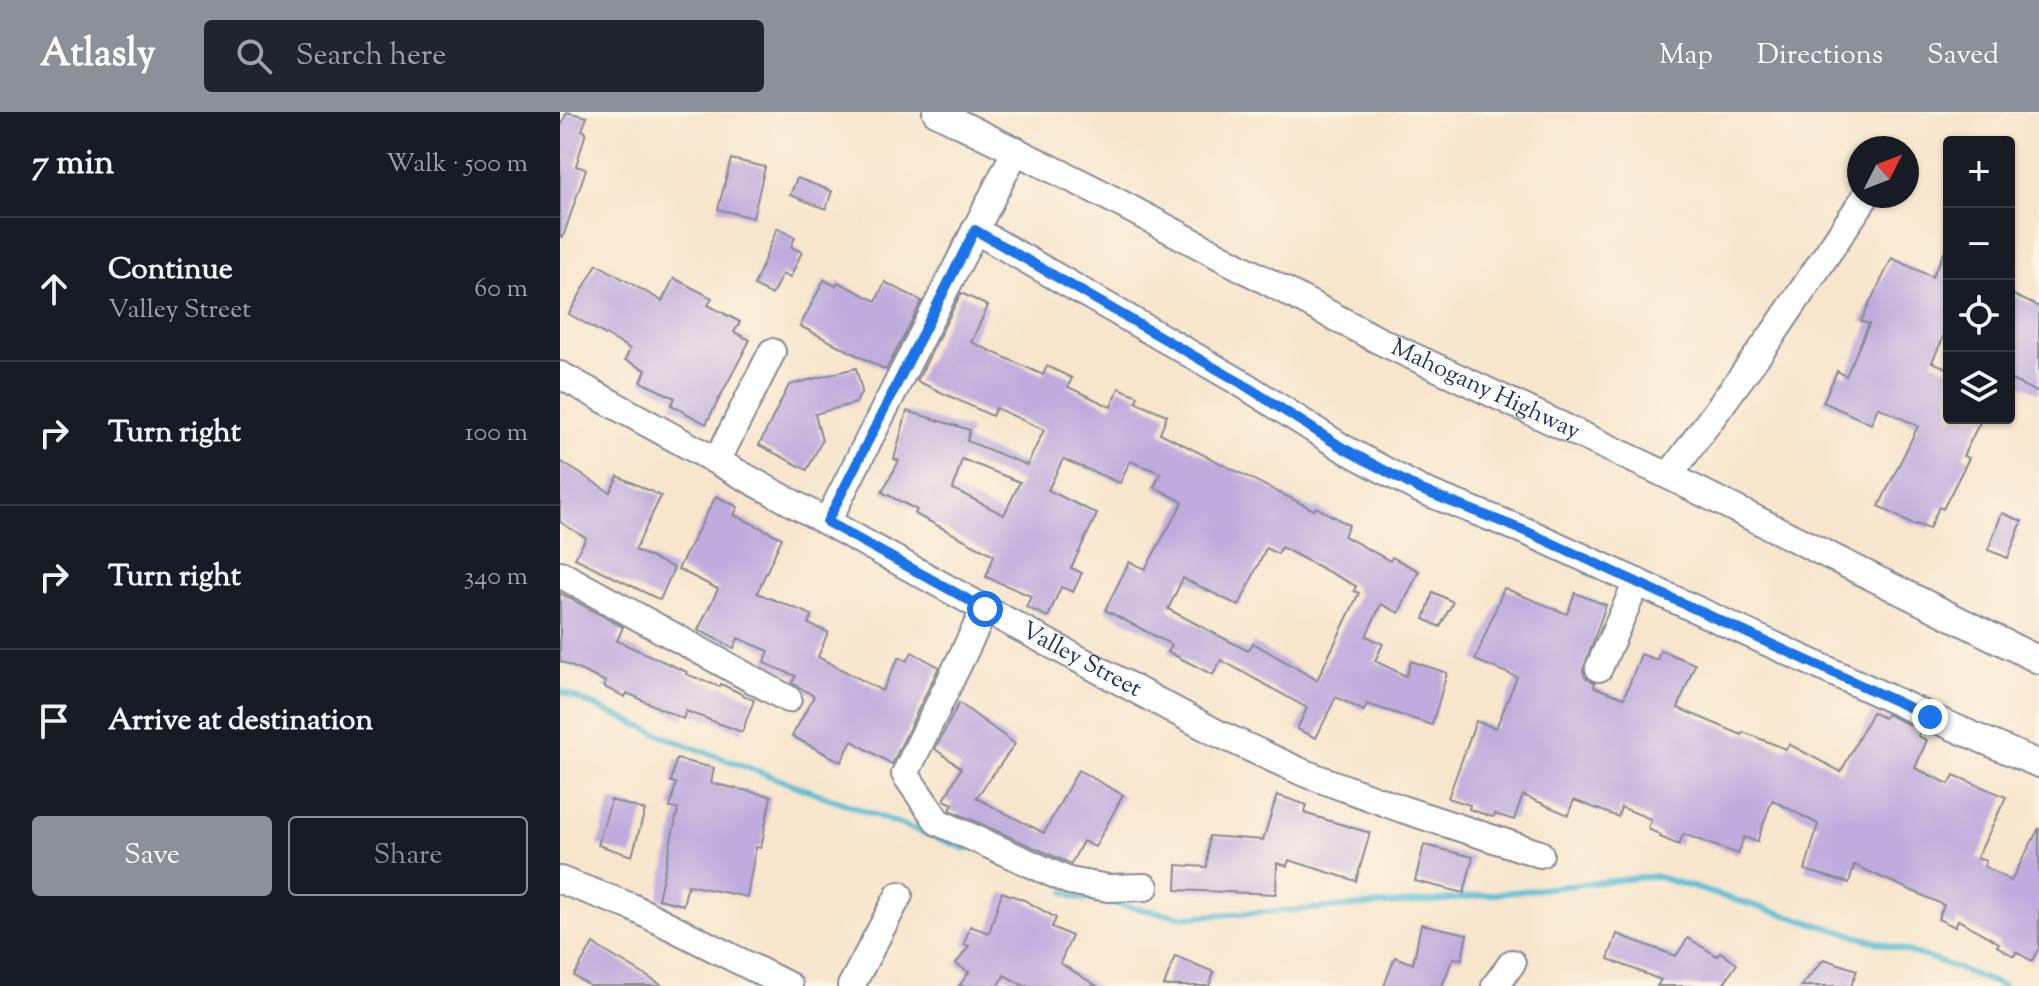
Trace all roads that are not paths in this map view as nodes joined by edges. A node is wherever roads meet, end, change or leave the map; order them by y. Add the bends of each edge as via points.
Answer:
1 (936, 112) edge
2 (1016, 150) junction
3 (1858, 208) edge
4 (975, 230) junction
5 (772, 352) dead end
6 (560, 375) edge
7 (717, 461) junction
8 (1669, 476) junction
9 (827, 522) junction
10 (560, 574) edge
11 (1637, 582) junction
12 (985, 609) junction
13 (2039, 660) edge
14 (1599, 668) dead end
15 (788, 699) dead end
16 (2039, 764) edge
17 (1540, 854) dead end
18 (560, 880) edge
19 (1145, 887) dead end
20 (899, 895) dead end
21 (1512, 963) dead end
22 (776, 983) edge
23 (851, 986) edge
24 (1495, 986) edge

1 - 2 street, Mahogany Highway
2 - 4 street
2 - 8 street, Mahogany Highway via 1378,340
3 - 8 street
4 - 9 street
4 - 11 street via 1381,469
5 - 7 street
6 - 7 street, Valley Street
7 - 9 street, Valley Street
8 - 13 street, Mahogany Highway
9 - 12 street, Valley Street
10 - 15 street
11 - 14 street
11 - 16 street
12 - 17 street, Valley Street via 1215,732 1304,773
12 - 19 street via 905,774 938,822 1069,881
18 - 22 street via 632,907
20 - 23 street
21 - 24 street

